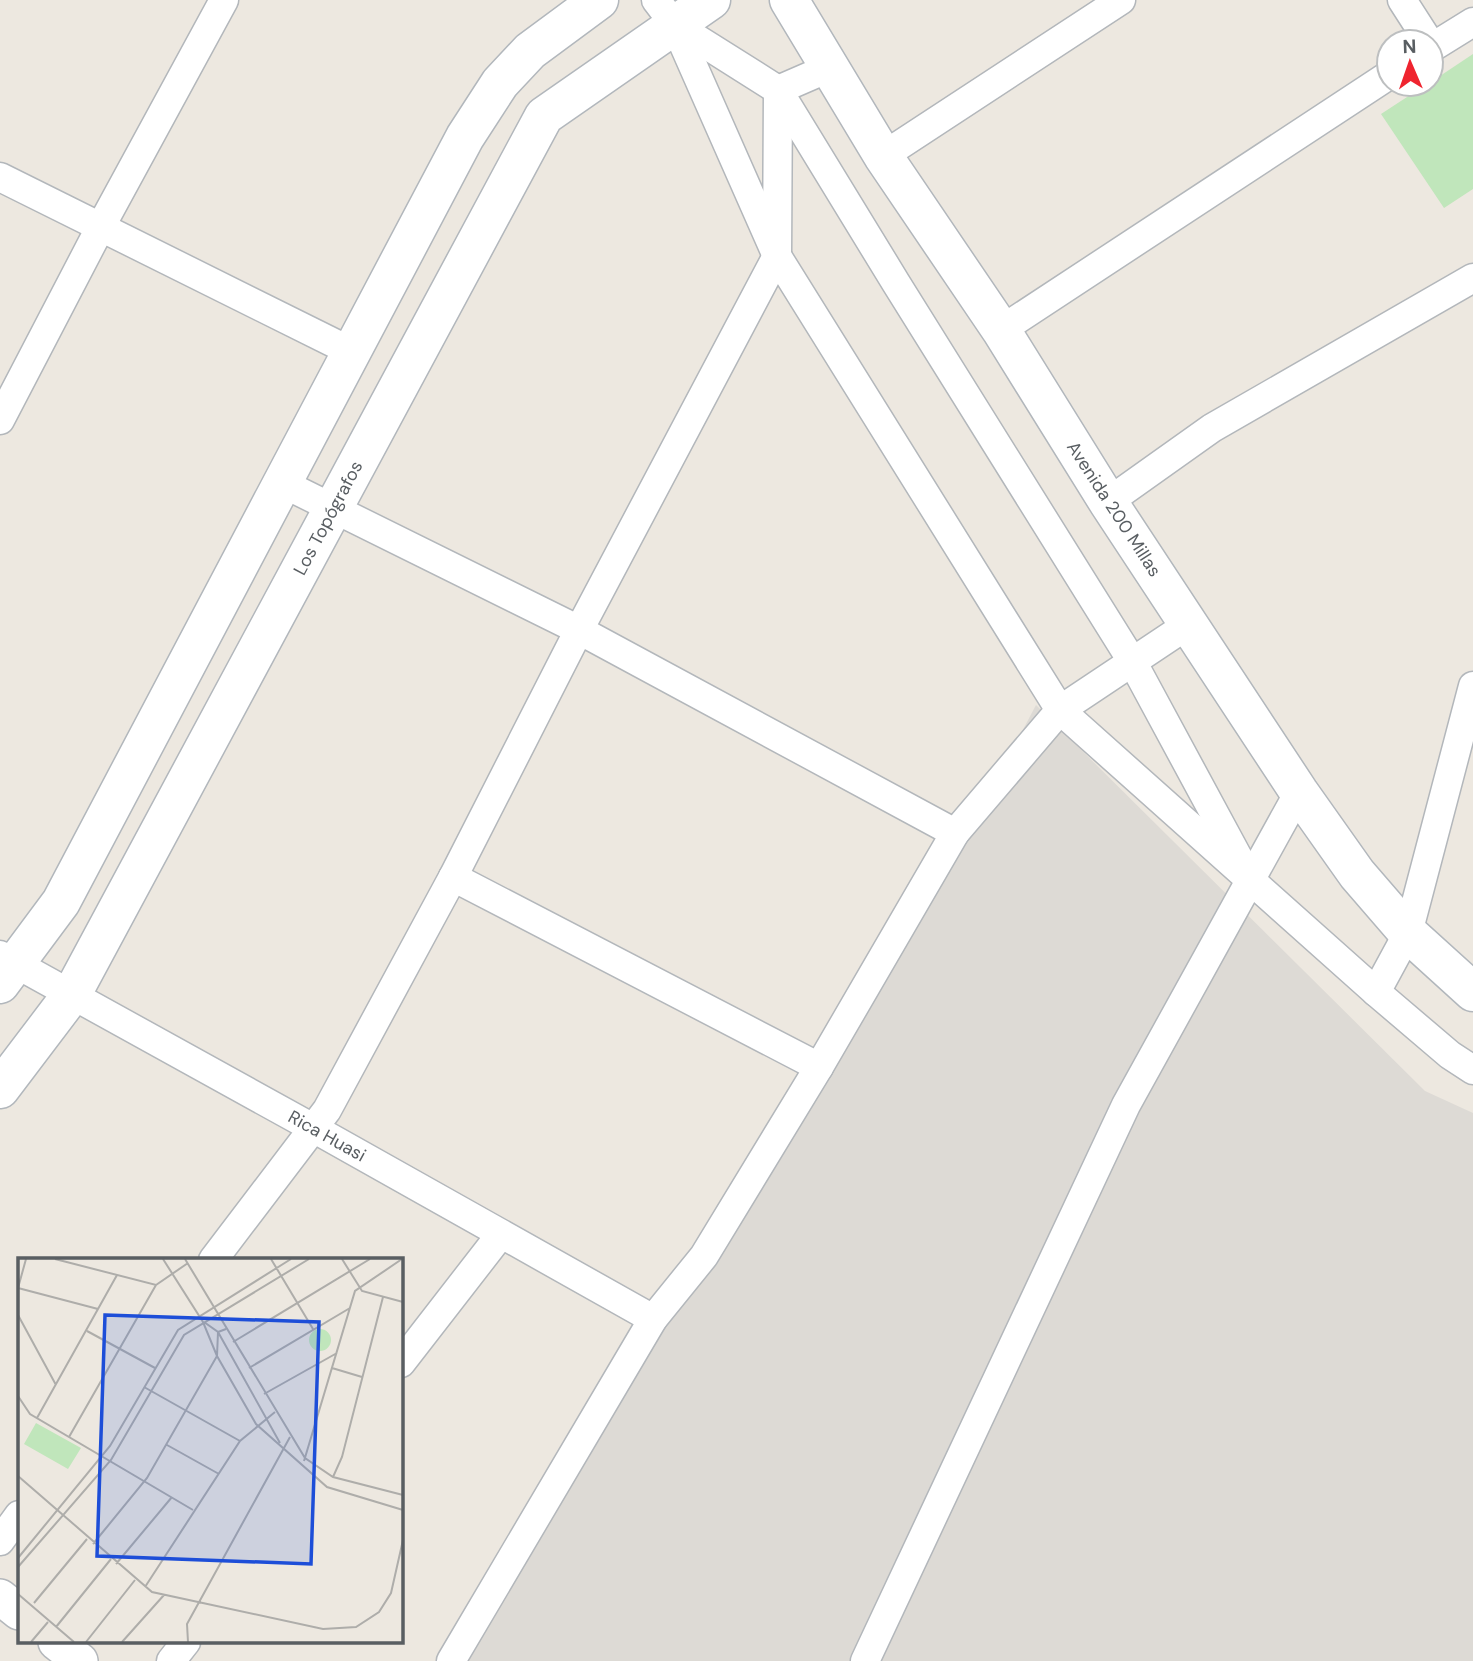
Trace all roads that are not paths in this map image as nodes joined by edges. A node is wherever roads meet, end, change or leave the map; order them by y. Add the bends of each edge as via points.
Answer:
1 (224, 0) edge
2 (599, 0) edge
3 (711, 0) edge
4 (789, 0) edge
5 (1121, 0) edge
6 (1402, 0) edge
7 (666, 12) edge
8 (1473, 22) edge
9 (1420, 28) edge
10 (1445, 37) edge
11 (831, 67) junction
12 (1375, 84) edge
13 (778, 90) junction
14 (883, 156) junction
15 (0, 177) edge
16 (100, 228) junction
17 (777, 256) junction
18 (1473, 278) edge
19 (1001, 330) junction
20 (352, 352) junction
21 (0, 420) edge
22 (282, 483) junction
23 (1108, 502) junction
24 (333, 508) junction
25 (1189, 624) junction
26 (579, 630) junction
27 (1132, 662) junction
28 (1473, 686) edge
29 (1060, 710) junction
30 (1299, 792) junction
31 (955, 833) junction
32 (453, 877) junction
33 (1250, 879) junction
34 (1408, 933) junction
35 (5, 967) edge
36 (1376, 992) junction
37 (1473, 992) edge
38 (72, 994) junction
39 (819, 1067) junction
40 (1473, 1070) edge
41 (0, 1089) edge
42 (313, 1128) junction
43 (501, 1234) junction
44 (215, 1258) edge
45 (653, 1319) junction
46 (402, 1362) edge
47 (18, 1516) edge
48 (0, 1541) edge
49 (0, 1597) edge
50 (18, 1611) edge
51 (59, 1644) edge
52 (184, 1644) edge
53 (80, 1661) edge
54 (171, 1661) edge
55 (451, 1661) edge
56 (865, 1661) edge

1 - 16 street
2 - 20 main road via 530,51 500,83 465,137
3 - 7 main road, Los Topógrafos
4 - 11 main road, Avenida 200 Millas
5 - 14 street
6 - 9 street
7 - 13 street
7 - 17 street
7 - 24 main road, Los Topógrafos via 544,116
8 - 10 street
11 - 13 street
11 - 14 main road, Avenida 200 Millas
12 - 19 street
13 - 17 street
13 - 27 street
14 - 19 main road, Avenida 200 Millas
15 - 16 street
16 - 20 street
16 - 21 street
17 - 26 street
17 - 29 street
18 - 23 street via 1212,428
19 - 23 main road, Avenida 200 Millas
20 - 22 main road
22 - 24 street
22 - 35 main road via 61,902
23 - 25 main road, Avenida 200 Millas
24 - 26 street
24 - 38 main road, Los Topógrafos
25 - 27 street
25 - 30 main road, Avenida 200 Millas
26 - 31 street
26 - 32 street
27 - 29 street
27 - 33 street
28 - 34 street
29 - 31 street
29 - 33 street
30 - 33 street
30 - 34 main road, Avenida 200 Millas via 1357,874
31 - 39 street
32 - 39 street
32 - 42 street
33 - 36 street
33 - 56 street via 1126,1105
34 - 36 street
34 - 37 main road, Avenida 200 Millas
35 - 38 street, Rica Huasi
36 - 40 street
38 - 41 main road, Los Topógrafos
38 - 42 street, Rica Huasi
39 - 45 street via 704,1256
42 - 43 street, Rica Huasi
42 - 44 street
43 - 45 street, Rica Huasi
43 - 46 street
45 - 55 street
47 - 48 street
49 - 50 street
51 - 53 street
52 - 54 street

